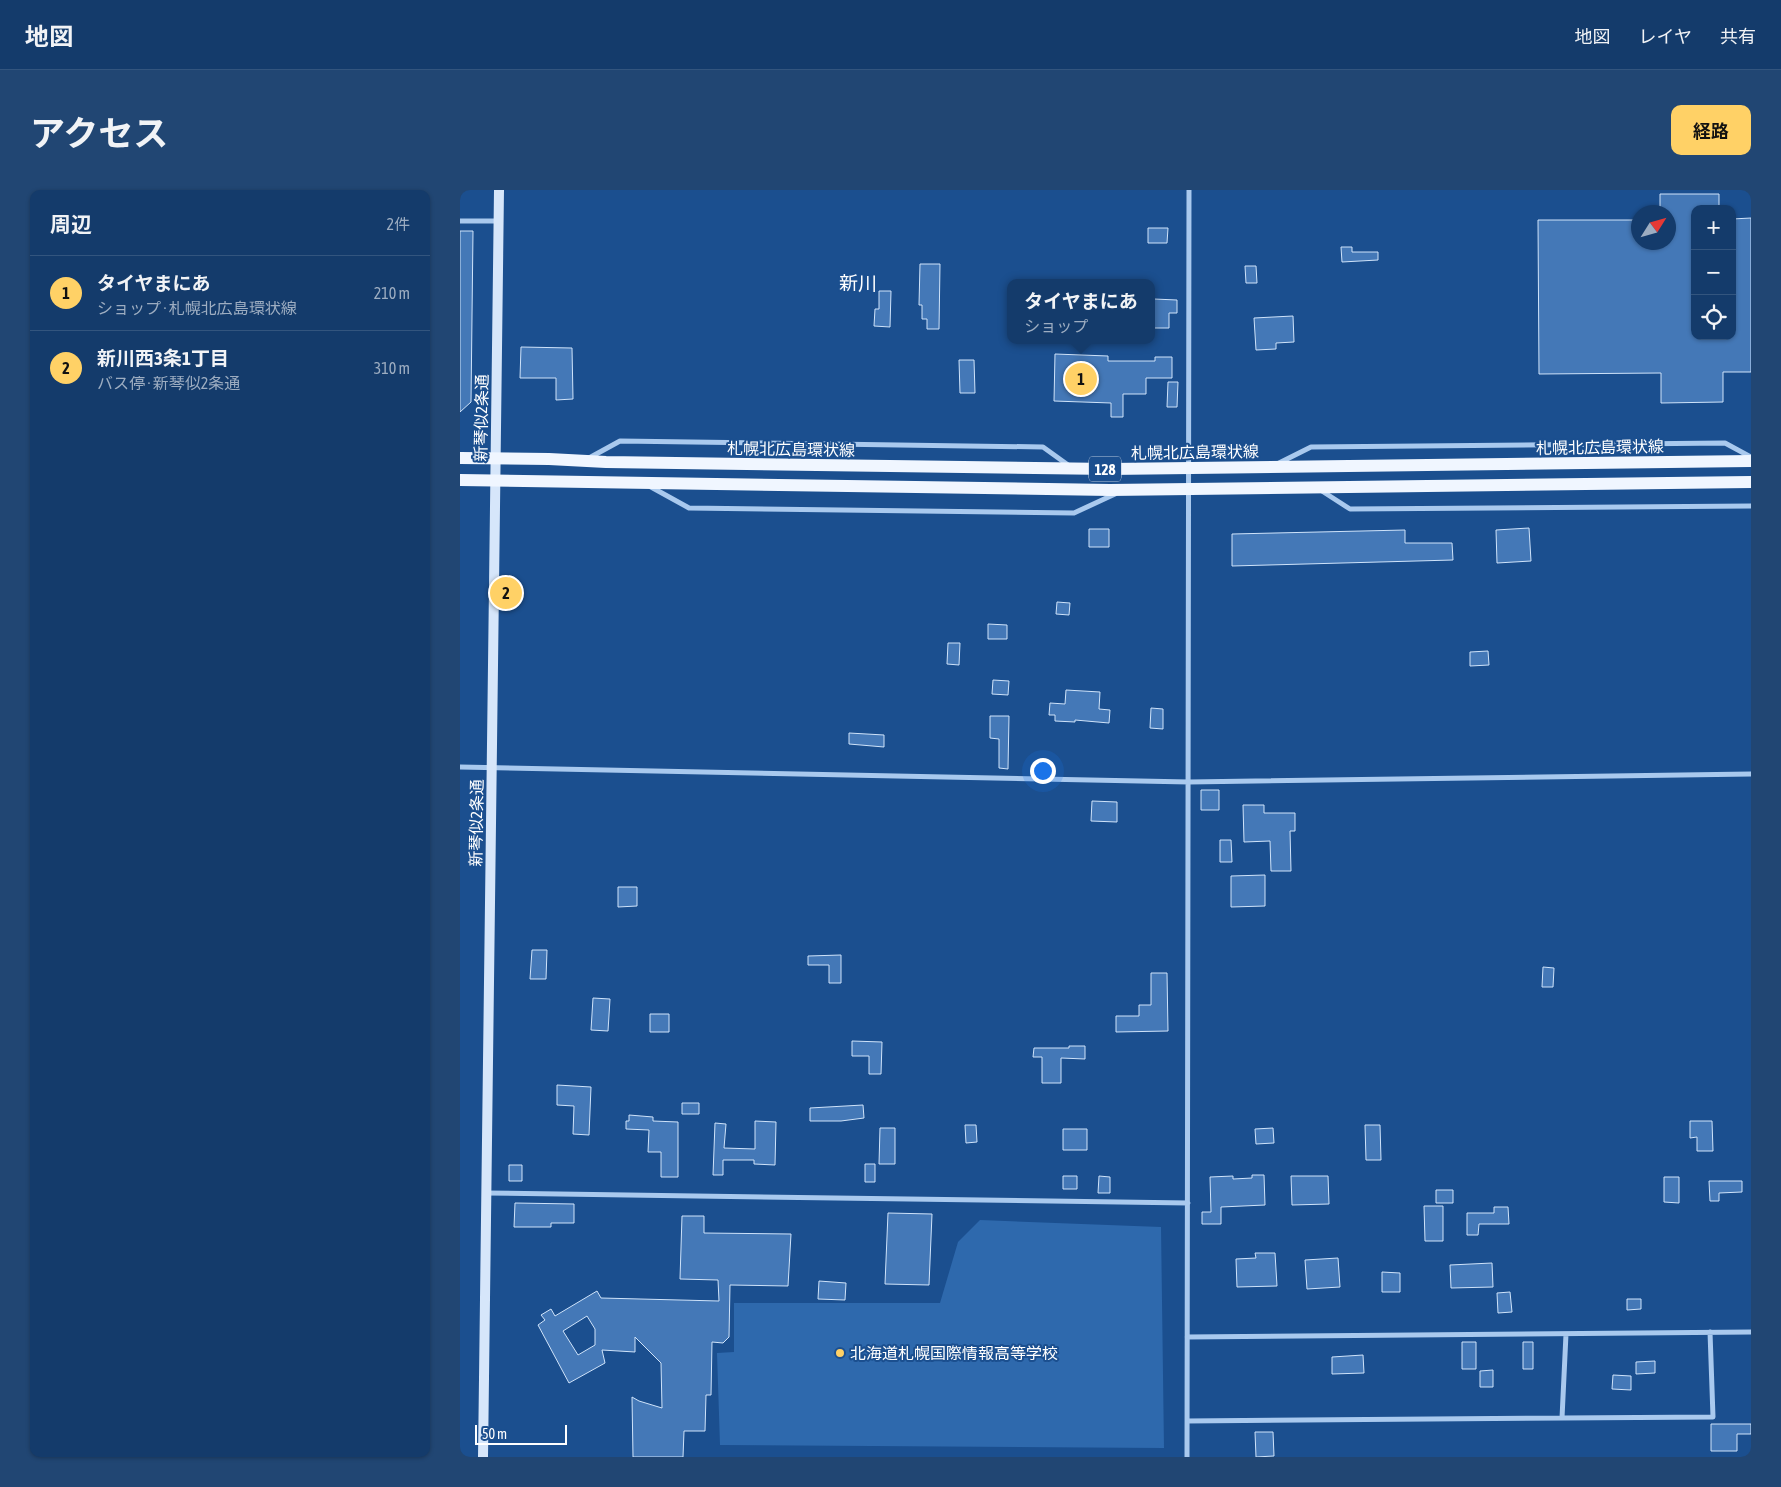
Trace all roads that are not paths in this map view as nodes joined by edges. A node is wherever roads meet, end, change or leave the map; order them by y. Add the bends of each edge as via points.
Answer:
1 (499, 190) edge
2 (1189, 190) edge
3 (460, 221) edge
4 (498, 221) junction
5 (1751, 457) edge
6 (460, 458) edge
7 (496, 459) junction
8 (585, 461) junction
9 (1751, 461) edge
10 (1272, 467) junction
11 (1072, 468) junction
12 (1188, 468) junction
13 (460, 480) edge
14 (495, 480) junction
15 (1751, 482) edge
16 (644, 483) junction
17 (1317, 488) junction
18 (1189, 489) junction
19 (1125, 490) junction
20 (1751, 506) edge
21 (460, 767) edge
22 (492, 768) junction
23 (1751, 774) edge
24 (1189, 782) junction
25 (486, 1193) junction
26 (1188, 1203) junction
27 (1710, 1332) junction
28 (1751, 1332) edge
29 (1566, 1334) junction
30 (1187, 1338) junction
31 (1562, 1418) junction
32 (1187, 1421) junction
33 (483, 1457) edge
34 (1187, 1457) edge

1 - 4 street, 新琴似2条通
2 - 12 street
3 - 4 street
4 - 7 street, 新琴似2条通
5 - 10 street via 1725,443 1311,447
6 - 7 main road, 札幌北広島環状線 / 128
7 - 8 main road, 札幌北広島環状線 / 128
7 - 14 street, 新琴似2条通
8 - 11 main road, 札幌北広島環状線 / 128
8 - 11 street via 620,441 1043,447
9 - 10 main road, 札幌北広島環状線 / 128
10 - 12 main road, 札幌北広島環状線 / 128
11 - 12 main road, 札幌北広島環状線 / 128
12 - 18 street
13 - 14 main road, 128
14 - 16 main road, 128
14 - 22 street, 新琴似2条通
15 - 17 main road, 128
16 - 19 main road, 128
16 - 19 street via 689,508 1074,512
17 - 18 main road, 128
17 - 20 street via 1350,509
18 - 19 main road, 128
18 - 24 street
21 - 22 street
22 - 24 street
22 - 25 street, 新琴似2条通
23 - 24 street
24 - 26 street
25 - 26 street
25 - 33 street, 新琴似2条通
26 - 30 street
27 - 28 street
27 - 29 street
27 - 31 street via 1713,1417
29 - 30 street
29 - 31 street
30 - 32 street
31 - 32 street
32 - 34 street

